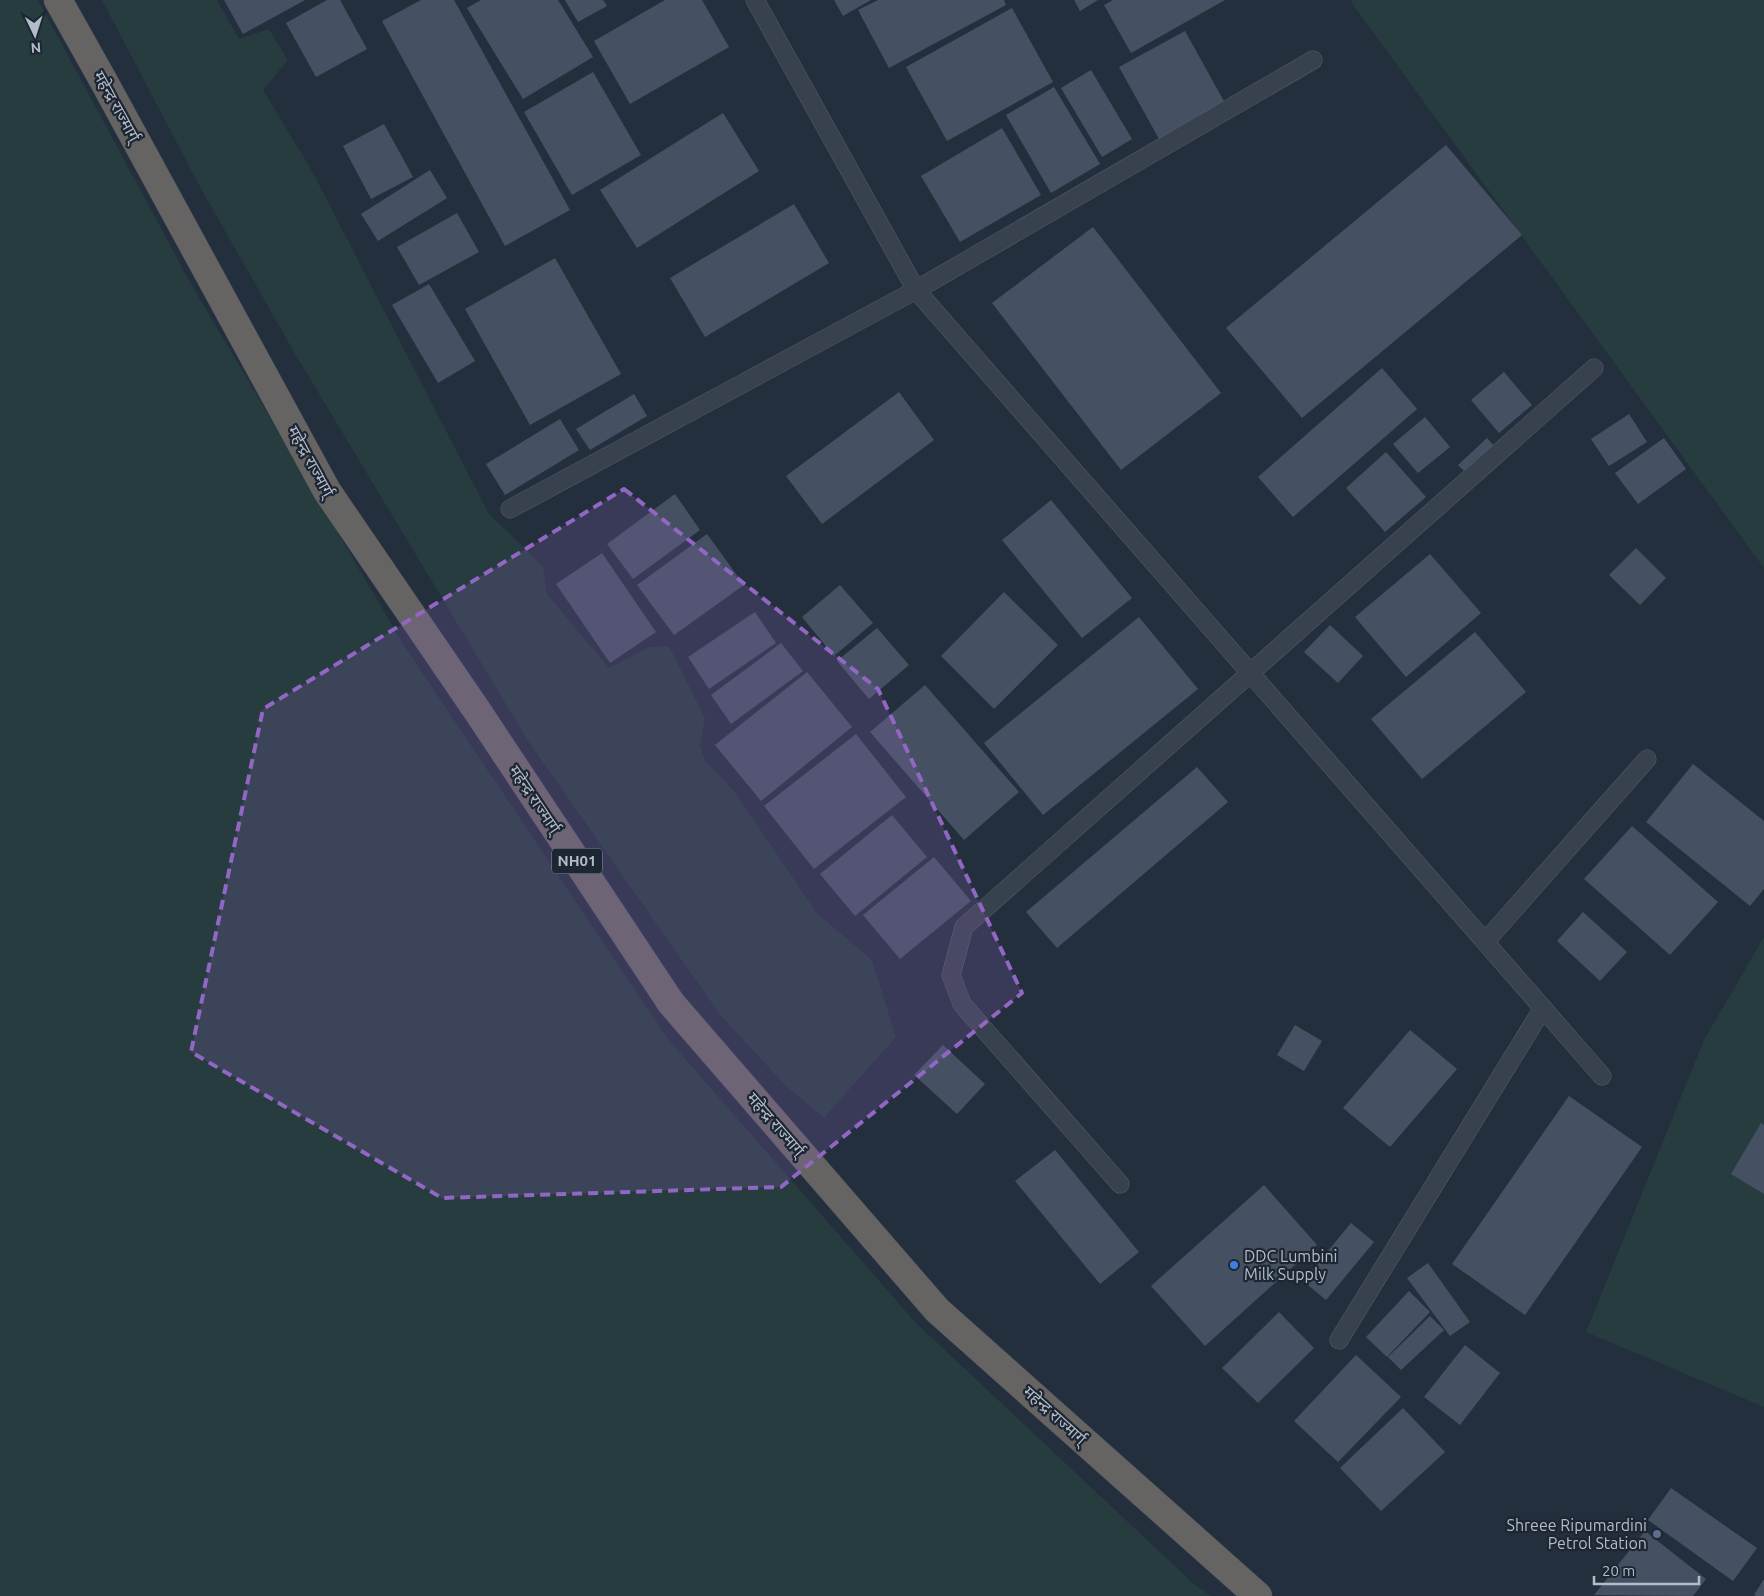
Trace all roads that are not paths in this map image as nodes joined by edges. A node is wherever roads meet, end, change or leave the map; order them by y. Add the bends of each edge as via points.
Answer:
1 (58, 0) edge
2 (755, 0) edge
3 (1313, 60) dead end
4 (916, 290) junction
5 (1594, 368) dead end
6 (510, 509) dead end
7 (1250, 673) junction
8 (1647, 759) dead end
9 (1485, 942) junction
10 (1543, 1008) junction
11 (1602, 1076) dead end
12 (1120, 1184) dead end
13 (1339, 1340) dead end
14 (1258, 1596) edge

1 - 14 highway, महेन्द्र राज्मार्ग् / NH01 via 327,491 671,1003 937,1310
2 - 4 lane
3 - 4 lane
4 - 6 lane
4 - 7 lane
5 - 7 lane
7 - 9 lane
7 - 12 lane via 964,927 959,946 952,975 962,1004
8 - 9 lane
9 - 10 lane
10 - 11 lane
10 - 13 lane

